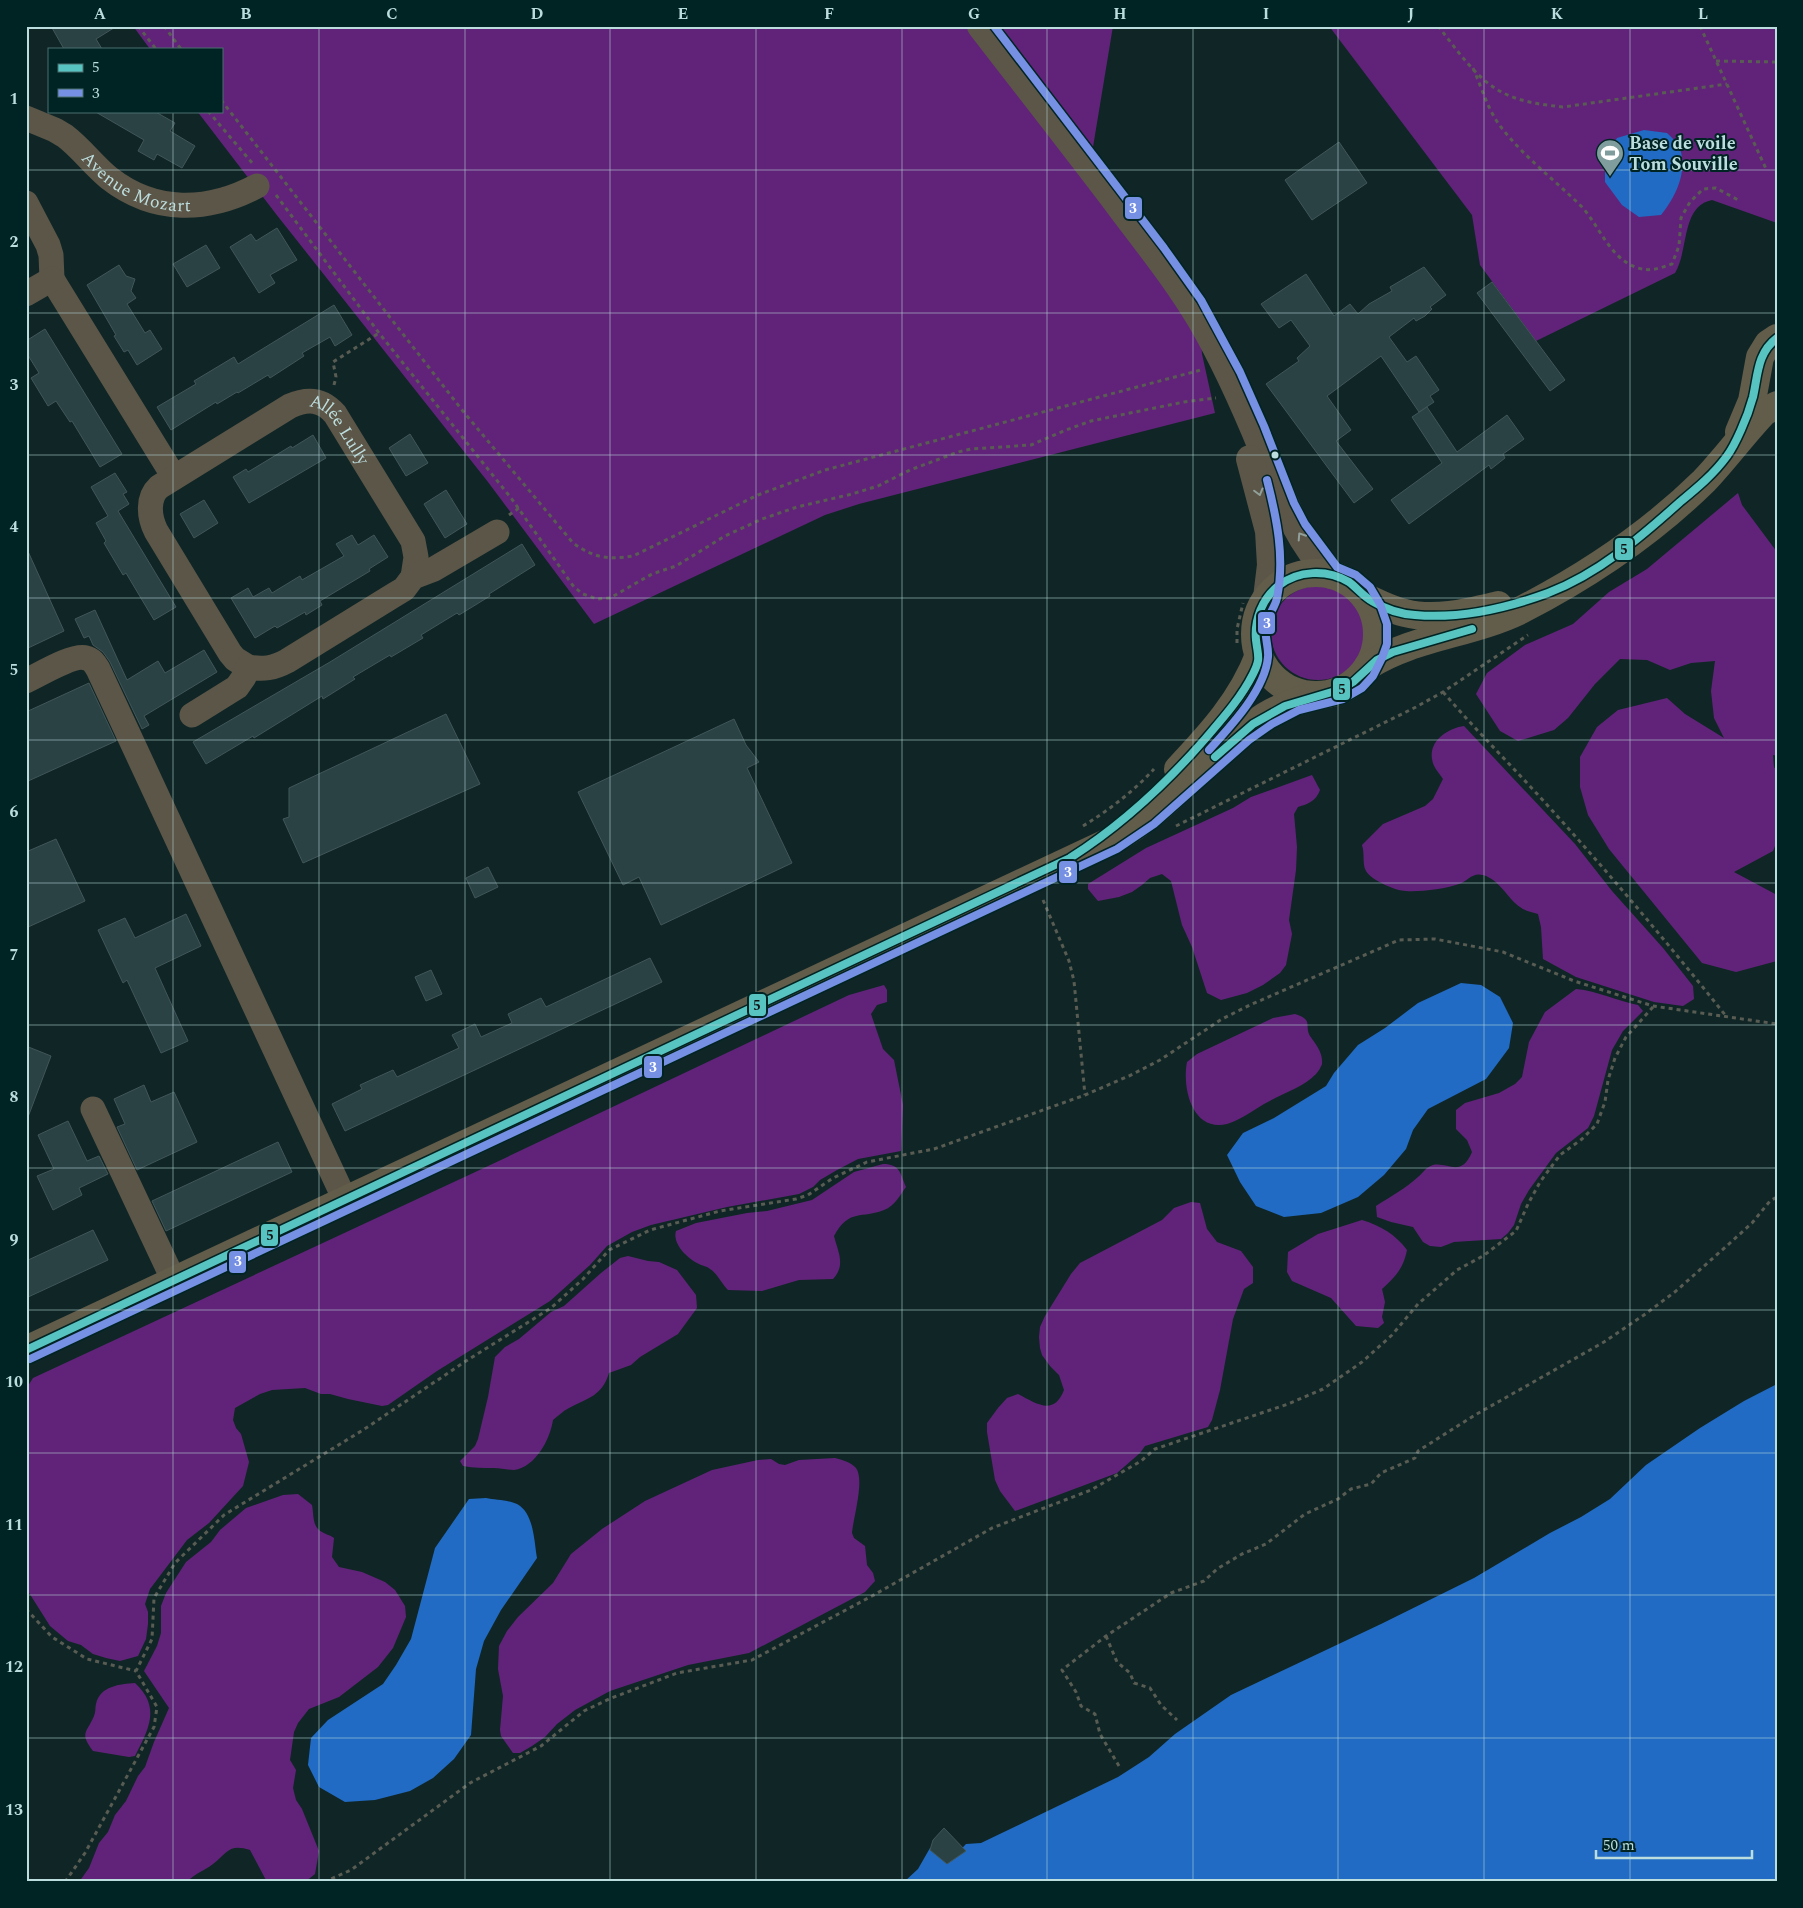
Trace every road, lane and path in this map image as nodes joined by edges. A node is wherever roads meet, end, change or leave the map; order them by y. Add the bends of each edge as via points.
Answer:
1 (138, 26) edge
2 (164, 26) edge
3 (981, 26) edge
4 (1438, 26) edge
5 (1700, 26) edge
6 (155, 48) edge
7 (180, 48) edge
8 (1716, 61) junction
9 (1777, 62) edge
10 (1473, 68) junction
11 (1727, 84) junction
12 (222, 101) edge
13 (26, 103) edge
14 (209, 112) edge
15 (26, 118) edge
16 (1768, 171) dead end
17 (261, 181) junction
18 (1740, 201) dead end
19 (26, 203) edge
20 (52, 279) junction
21 (26, 294) edge
22 (379, 333) junction
23 (1777, 338) edge
24 (1224, 363) junction
25 (1759, 368) junction
26 (1231, 395) junction
27 (1777, 395) edge
28 (324, 404) junction
29 (1777, 405) edge
30 (1727, 456) junction
31 (174, 477) junction
32 (497, 532) dead end
33 (1331, 574) junction
34 (413, 577) junction
35 (1562, 586) junction
36 (1365, 597) junction
37 (1255, 600) junction
38 (1248, 651) junction
39 (1368, 666) junction
40 (248, 667) junction
41 (26, 681) edge
42 (1443, 692) dead end
43 (1315, 695) junction
44 (192, 714) dead end
45 (1160, 762) dead end
46 (1078, 829) dead end
47 (1070, 858) junction
48 (1032, 877) junction
49 (1653, 1006) junction
50 (1727, 1017) junction
51 (1777, 1024) edge
52 (1085, 1095) junction
53 (93, 1109) dead end
54 (1777, 1197) edge
55 (345, 1200) junction
56 (174, 1281) junction
57 (26, 1350) edge
58 (26, 1608) edge
59 (1106, 1636) junction
60 (136, 1671) junction
61 (1177, 1720) dead end
62 (1119, 1766) dead end
63 (65, 1882) edge
64 (324, 1882) edge

1 - 6 path
2 - 7 path
3 - 24 street via 1177,283
4 - 10 path
5 - 8 path
8 - 9 path
8 - 11 path
10 - 11 path via 1509,96 1536,104 1564,107
10 - 18 path via 1497,121 1509,138 1583,208 1623,260 1638,268 1654,270 1672,264 1679,246 1681,218 1703,189 1716,188
11 - 16 path
12 - 24 path via 462,410 573,543 600,557 633,556 758,495 824,470
13 - 15 street
14 - 17 path
15 - 17 street, Avenue Mozart via 65,136 117,183 163,203 210,204 234,198
17 - 22 path
19 - 20 street via 48,245
20 - 21 street
20 - 31 street
22 - 26 path via 511,498 574,587 597,599 610,598 652,574 676,566 725,536 762,519 797,506 878,486 958,452 1031,445 1092,421
22 - 28 path via 333,362 336,376
23 - 25 main road via 1765,348
24 - 26 street
33 -> 24 street via 1290,518
25 - 27 main road via 1765,386
25 - 30 main road via 1749,411
26 -> 37 street via 1269,531 1270,565
28 - 31 street, Allée Lully via 308,400 290,406
28 - 34 street, Allée Lully via 335,414 410,536 416,556
29 - 30 main road via 1764,412
30 - 35 main road via 1642,535
31 - 40 street, Allée Lully via 153,495 152,523 230,653
32 - 34 street via 434,569
33 - 36 main road via 1350,583
33 - 37 main road via 1311,573 1295,577
34 - 40 street via 394,596 287,661 263,669
35 - 36 main road via 1508,603 1441,615 1407,614
35 - 39 main road via 1507,616 1390,653
36 - 39 main road via 1374,614 1377,631 1375,649
37 - 38 main road via 1259,613 1256,640
37 - 38 path via 1238,629
38 - 43 main road via 1284,686
38 - 47 main road via 1250,677 1240,696 1184,763 1129,817
39 - 43 main road via 1345,688
40 - 44 street via 237,687
41 - 55 street via 75,658 86,658 94,663
42 - 50 path via 1660,933
43 - 47 main road via 1267,715 1132,828
45 - 46 path via 1143,781
47 - 48 main road
48 - 52 path via 1069,961
48 - 55 main road
49 - 50 path
49 - 52 path via 1574,981 1503,952 1435,939 1399,940 1243,1008 1160,1060
49 - 64 path via 1626,1037 1615,1058 1597,1124 1560,1155 1540,1182 1516,1231 1484,1256 1457,1270 1418,1304 1392,1335 1362,1362 1323,1389 1155,1449 1142,1461 1091,1490 992,1528 752,1660 677,1673 584,1711 541,1746 470,1783 351,1870
50 - 51 path
52 - 60 path via 934,1149 867,1162 796,1200 720,1211 650,1230 610,1250 550,1308 224,1515 175,1564 154,1598 152,1639
53 - 56 street
54 - 59 path via 1676,1291 1604,1342 1418,1451 1416,1458 1381,1473 1371,1484 1351,1489 1338,1499 1304,1514 1266,1544 1242,1554 1204,1581 1171,1593
55 - 56 main road
56 - 57 main road
58 - 60 path via 52,1637 87,1659
59 - 61 path via 1117,1662 1130,1673 1134,1684 1150,1688 1161,1705
59 - 62 path via 1062,1670 1081,1706 1095,1714 1100,1734
60 - 63 path via 157,1707 154,1727 85,1853

